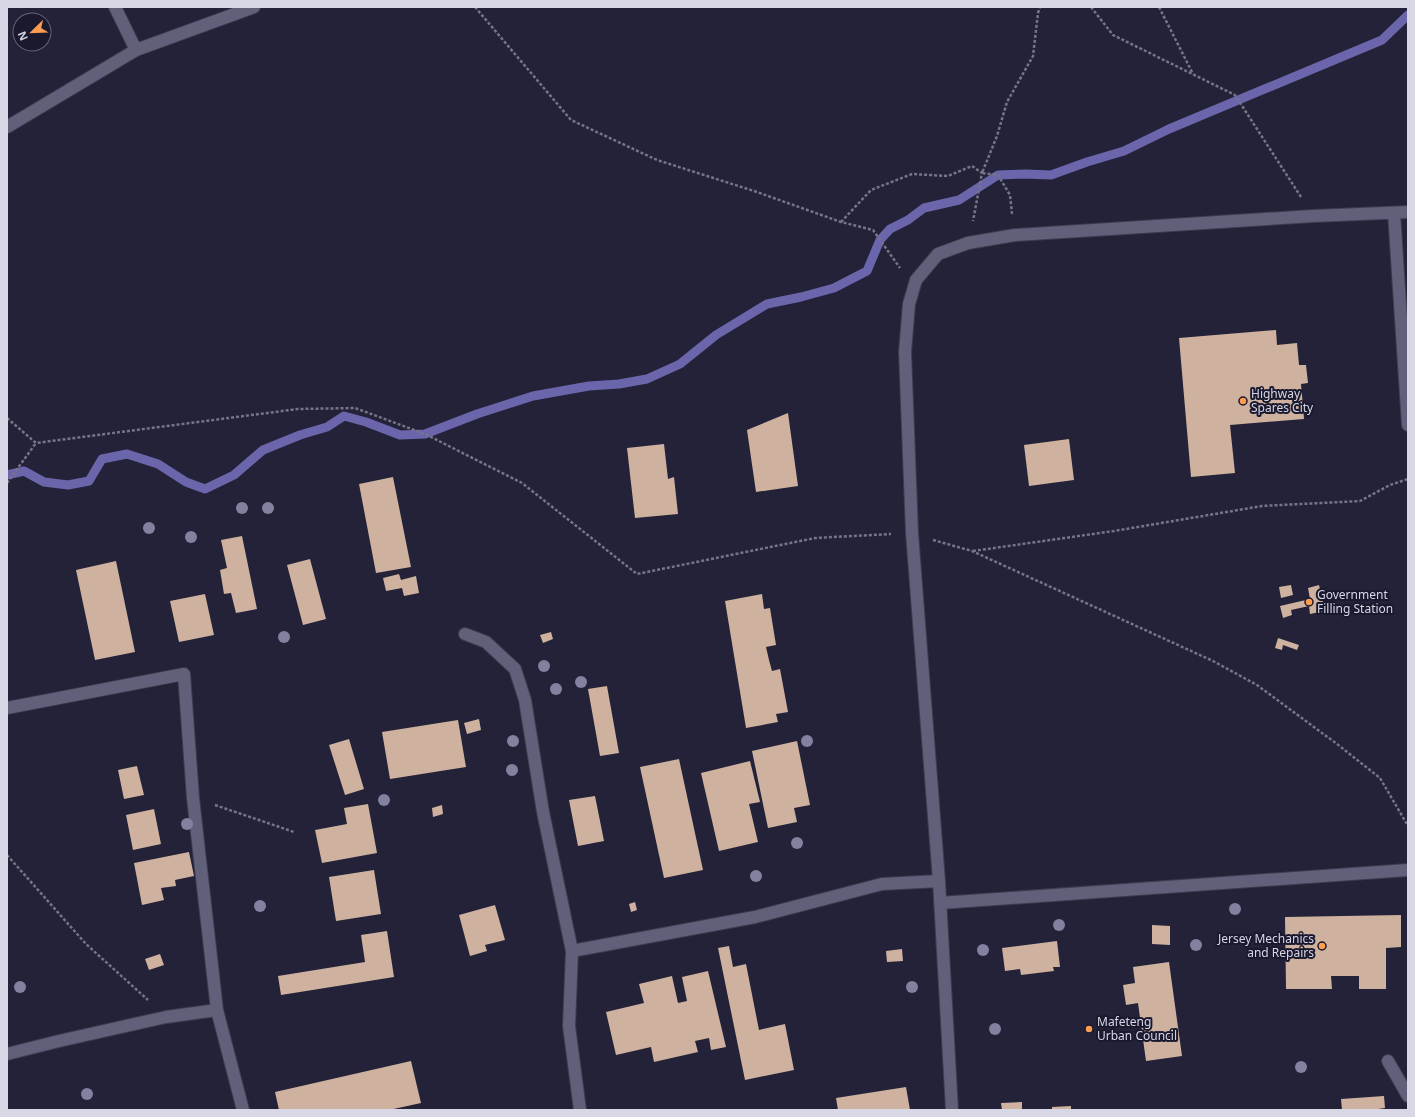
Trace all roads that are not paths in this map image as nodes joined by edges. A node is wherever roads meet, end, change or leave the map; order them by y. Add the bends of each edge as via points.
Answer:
1 (115, 7) edge
2 (254, 7) edge
3 (136, 50) junction
4 (7, 127) edge
5 (1408, 212) edge
6 (1394, 213) junction
7 (1408, 425) edge
8 (465, 634) dead end
9 (7, 708) edge
10 (1408, 870) edge
11 (939, 881) junction
12 (940, 903) junction
13 (572, 951) junction
14 (217, 1010) junction
15 (7, 1054) edge
16 (1388, 1061) dead end
17 (1408, 1096) edge
18 (242, 1110) edge
19 (580, 1110) edge
20 (952, 1110) edge

1 - 3 street
2 - 3 street
3 - 4 street
5 - 6 street
6 - 7 street
6 - 11 street via 1015,235 968,243 938,254 916,280 909,304 905,352 912,533
8 - 13 street via 486,642 515,669 525,700 542,812
9 - 14 street via 184,674 193,798
10 - 12 street
11 - 12 street
11 - 13 street via 882,884 755,917
12 - 20 street
13 - 19 street via 569,1026
14 - 15 street via 166,1017
14 - 18 street
16 - 17 street

